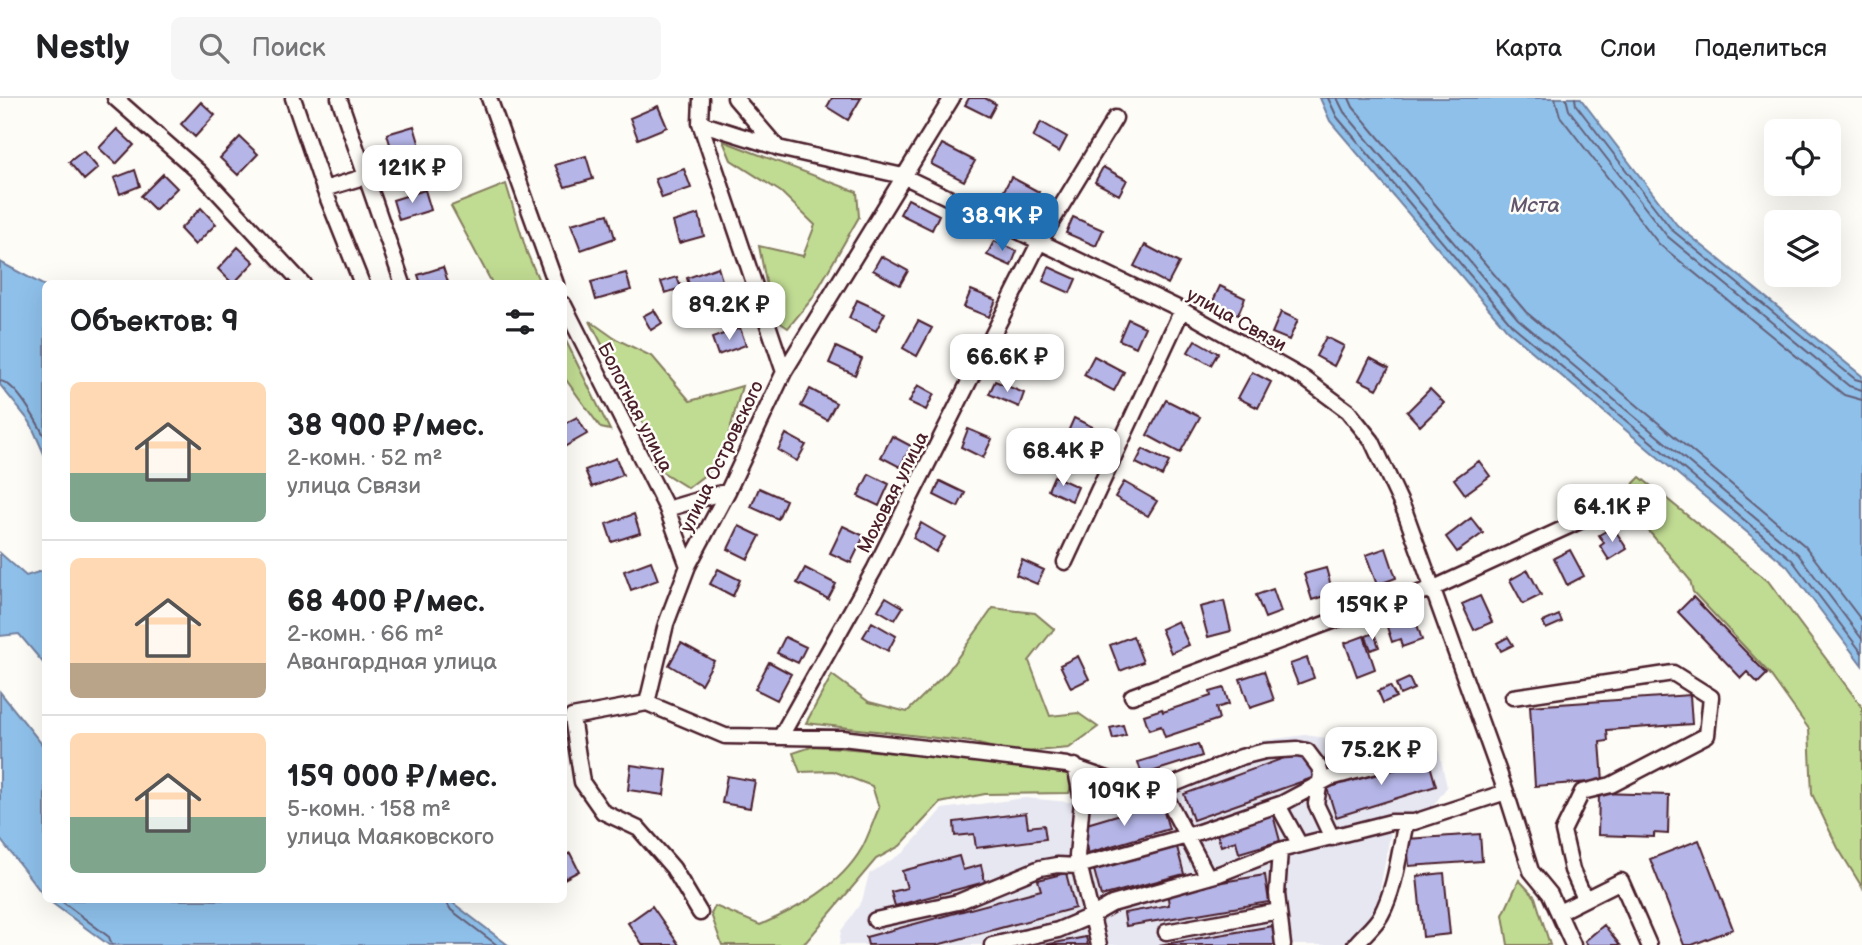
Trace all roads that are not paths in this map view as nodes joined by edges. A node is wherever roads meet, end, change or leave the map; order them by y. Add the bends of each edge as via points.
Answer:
1 (115, 98) edge
2 (293, 98) edge
3 (339, 98) edge
4 (489, 98) edge
5 (701, 98) edge
6 (735, 98) edge
7 (951, 98) edge
8 (1115, 118) dead end
9 (701, 123) junction
10 (778, 148) junction
11 (368, 176) junction
12 (903, 176) junction
13 (324, 188) junction
14 (1040, 242) junction
15 (299, 280) edge
16 (360, 280) edge
17 (402, 280) edge
18 (555, 280) edge
19 (1182, 310) junction
20 (567, 311) edge
21 (783, 372) junction
22 (728, 491) junction
23 (667, 509) junction
24 (1604, 510) dead end
25 (1065, 562) dead end
26 (688, 566) junction
27 (1434, 588) junction
28 (1132, 696) dead end
29 (1513, 697) dead end
30 (647, 703) junction
31 (568, 715) edge
32 (781, 736) junction
33 (1409, 757) dead end
34 (1075, 766) junction
35 (1320, 784) junction
36 (1161, 787) junction
37 (1506, 792) junction
38 (1278, 805) junction
39 (1406, 822) junction
40 (1187, 836) junction
41 (1332, 838) junction
42 (1300, 845) junction
43 (1280, 850) junction
44 (1078, 866) junction
45 (1208, 877) junction
46 (1585, 899) junction
47 (1279, 911) junction
48 (1559, 912) junction
49 (700, 913) dead end
50 (1091, 916) junction
51 (875, 920) dead end
52 (1166, 932) dead end
53 (1357, 944) edge
54 (992, 945) edge
55 (1100, 945) edge
56 (1283, 945) edge
57 (1573, 945) edge
58 (1649, 945) edge

1 - 15 street via 199,172
2 - 13 street
3 - 11 street
4 - 18 street
5 - 9 street
6 - 10 street
7 - 12 street, улица Островского
8 - 14 street, Моховая улица
9 - 10 street, улица Связи
9 - 21 street
10 - 12 street, улица Связи
11 - 13 street
11 - 17 street
12 - 14 street, улица Связи
12 - 21 street, улица Островского
13 - 16 street
14 - 19 street, улица Связи
14 - 32 street, Моховая улица via 874,570
19 - 25 street
19 - 27 street, улица Связи via 1305,379 1362,426 1405,512
20 - 23 street, Болотная улица
21 - 22 street, улица Островского
22 - 23 street
22 - 26 street, улица Островского
23 - 26 street, Болотная улица
24 - 27 street
26 - 30 street, улица Островского via 666,624
27 - 28 street
27 - 37 street, улица Связи
29 - 46 street via 1673,673 1711,697 1707,735 1611,785 1582,792 1563,831
30 - 31 street
30 - 32 street via 725,736
31 - 49 street via 582,782 603,812 639,829 673,868
32 - 34 street via 842,738
33 - 35 street
34 - 36 street via 1129,788
34 - 44 street via 1082,801
35 - 36 street via 1314,758 1297,749 1241,757
35 - 38 street
35 - 41 street via 1316,804
36 - 40 street
37 - 39 street
37 - 48 street, улица Связи via 1531,871
38 - 40 street
38 - 42 street
39 - 41 street via 1384,823
39 - 53 street via 1384,907
40 - 44 street
40 - 45 street
41 - 42 street
42 - 43 street
43 - 45 street
43 - 47 street
44 - 50 street
44 - 51 street via 1040,868 958,902
45 - 50 street via 1112,904
46 - 48 street
46 - 58 street via 1621,881
47 - 52 street
47 - 56 street
48 - 57 street, улица Связи
50 - 54 street via 1058,930
50 - 55 street

